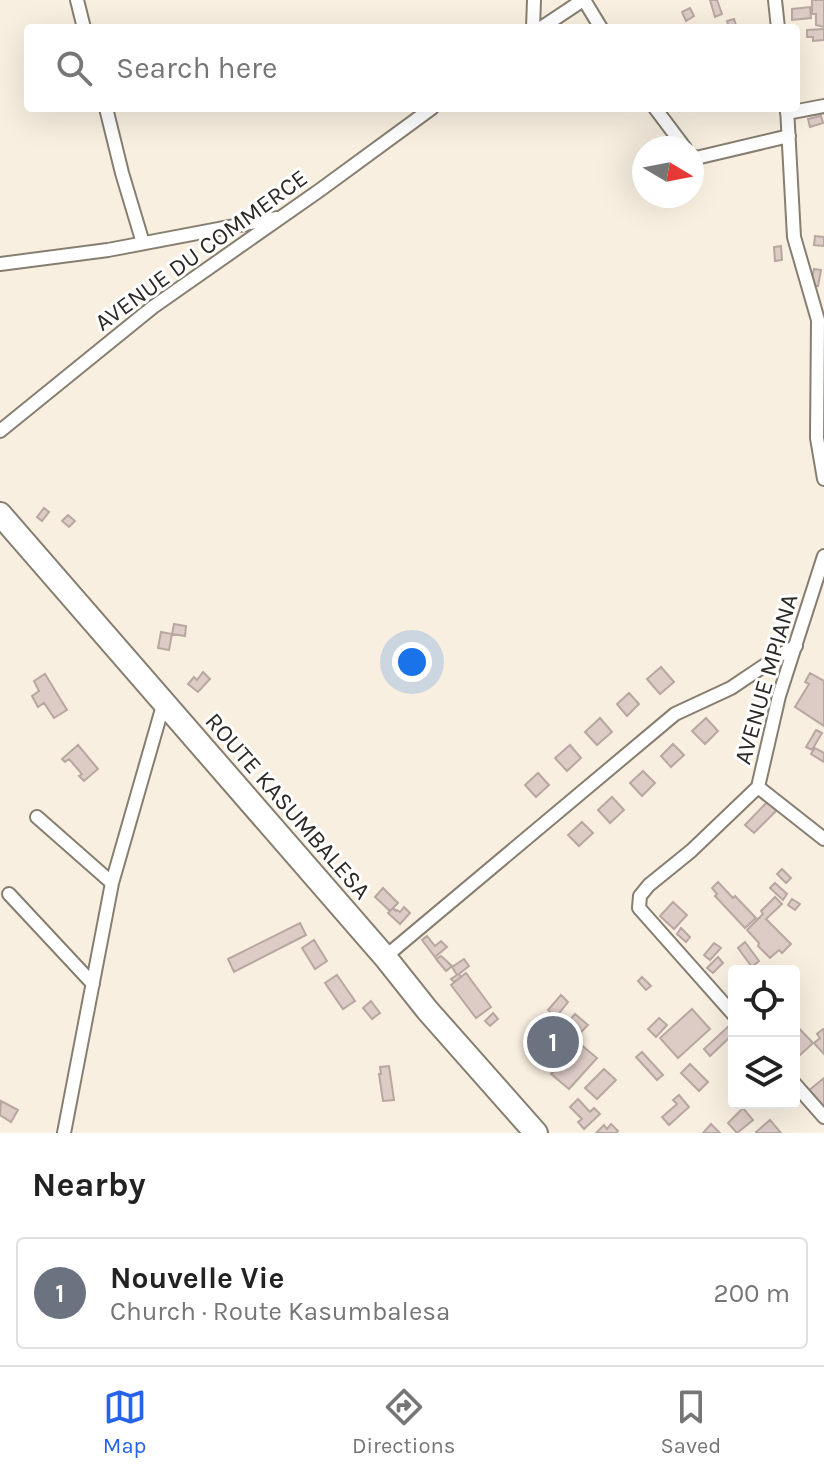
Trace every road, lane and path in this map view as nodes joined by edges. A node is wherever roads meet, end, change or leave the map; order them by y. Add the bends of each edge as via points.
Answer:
1 (77, 0) edge
2 (534, 0) edge
3 (583, 0) edge
4 (775, 0) edge
5 (83, 24) edge
6 (533, 24) edge
7 (547, 24) edge
8 (598, 24) edge
9 (778, 24) edge
10 (824, 106) edge
11 (800, 109) edge
12 (107, 112) edge
13 (427, 112) edge
14 (658, 112) edge
15 (787, 112) edge
16 (676, 136) edge
17 (789, 136) junction
18 (704, 156) edge
19 (281, 218) junction
20 (143, 243) junction
21 (0, 264) edge
22 (0, 431) edge
23 (824, 479) edge
24 (0, 514) edge
25 (824, 556) edge
26 (796, 646) junction
27 (164, 702) junction
28 (758, 787) junction
29 (37, 817) dead end
30 (824, 839) edge
31 (112, 883) junction
32 (9, 894) dead end
33 (385, 957) junction
34 (93, 984) junction
35 (728, 1008) edge
36 (800, 1090) edge
37 (824, 1117) edge
38 (64, 1133) edge
39 (536, 1133) edge

1 - 5 street
2 - 6 street
3 - 7 street
3 - 8 street
4 - 9 street
10 - 11 street
12 - 20 street
13 - 19 street, AVENUE DU COMMERCE
14 - 16 street
15 - 17 street
17 - 18 street
17 - 23 street via 794,237 818,320 817,438
19 - 20 street
19 - 22 street, AVENUE DU COMMERCE via 153,307
20 - 21 street
24 - 27 highway, ROUTE KASUMBALESA
25 - 26 street, AVENUE MPIANA
26 - 28 street, AVENUE MPIANA
26 - 33 street via 731,688 675,714
27 - 31 street
27 - 33 highway, ROUTE KASUMBALESA
28 - 30 street
28 - 35 street, AVENUE MPIANA via 640,896 639,908
29 - 31 street
31 - 34 street
32 - 34 street
33 - 39 highway, ROUTE KASUMBALESA
34 - 38 street
36 - 37 street

